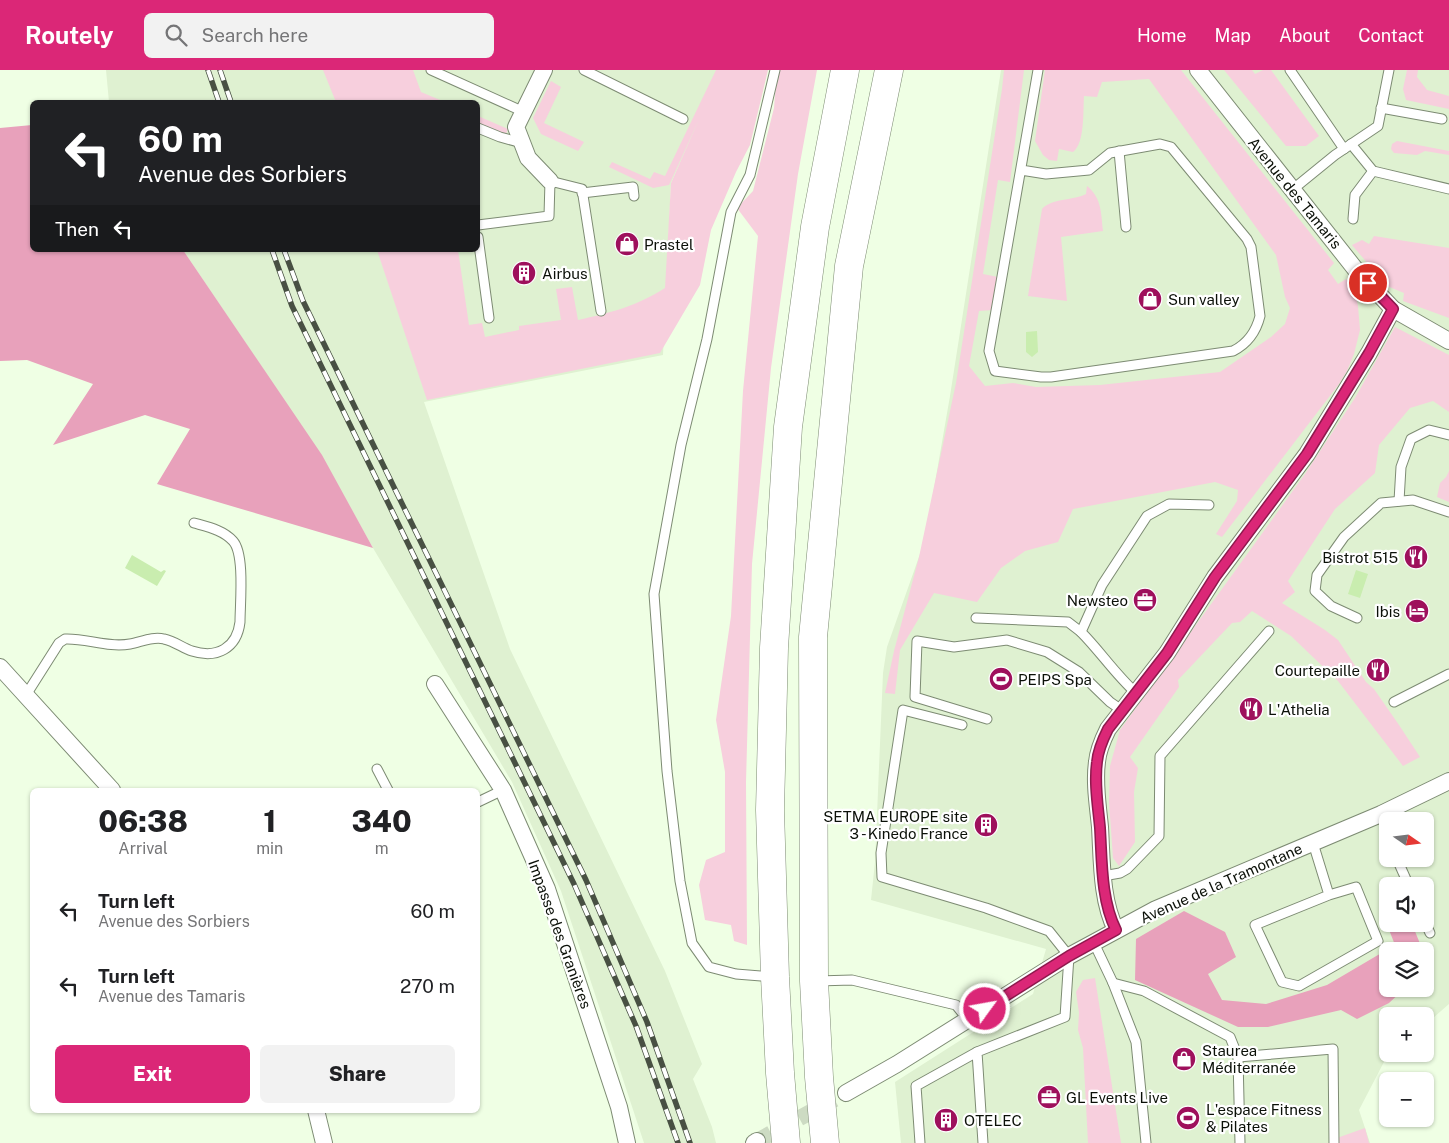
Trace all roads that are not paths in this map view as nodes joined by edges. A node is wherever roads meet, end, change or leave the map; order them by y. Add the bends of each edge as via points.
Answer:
1 (431, 70) edge
2 (544, 70) edge
3 (584, 70) edge
4 (775, 70) edge
5 (845, 70) edge
6 (889, 70) edge
7 (1038, 70) edge
8 (1198, 70) edge
9 (1290, 70) edge
10 (1389, 70) edge
11 (1381, 108) junction
12 (524, 112) junction
13 (683, 118) dead end
14 (1442, 119) dead end
15 (480, 129) edge
16 (523, 143) junction
17 (1348, 146) junction
18 (1118, 152) junction
19 (1021, 170) junction
20 (1373, 171) junction
21 (550, 181) junction
22 (1449, 189) edge
23 (1292, 190) junction
24 (582, 194) junction
25 (634, 196) dead end
26 (1353, 219) dead end
27 (480, 225) edge
28 (1126, 227) dead end
29 (480, 252) edge
30 (1393, 309) junction
31 (601, 311) dead end
32 (489, 318) dead end
33 (1449, 341) edge
34 (1449, 436) edge
35 (1400, 501) junction
36 (1209, 505) dead end
37 (1449, 512) edge
38 (194, 523) dead end
39 (976, 618) dead end
40 (1357, 618) dead end
41 (1268, 631) dead end
42 (1081, 632) junction
43 (0, 667) edge
44 (1449, 674) edge
45 (435, 684) dead end
46 (1136, 692) junction
47 (26, 694) junction
48 (1394, 702) dead end
49 (1123, 711) junction
50 (987, 719) dead end
51 (962, 725) dead end
52 (377, 769) dead end
53 (1449, 781) edge
54 (110, 788) edge
55 (387, 788) edge
56 (502, 790) junction
57 (480, 801) edge
58 (1385, 812) edge
59 (1379, 815) edge
60 (1312, 843) junction
61 (1104, 876) junction
62 (1329, 895) junction
63 (1116, 930) junction
64 (1094, 943) junction
65 (1069, 956) junction
66 (775, 978) junction
67 (814, 981) junction
68 (1113, 983) junction
69 (968, 1020) junction
70 (977, 1052) junction
71 (1238, 1057) junction
72 (846, 1092) tunnel mouth
73 (317, 1113) edge
74 (324, 1143) edge
75 (627, 1143) edge
76 (786, 1143) edge
77 (825, 1143) edge
78 (920, 1143) edge
79 (982, 1143) edge
80 (1146, 1143) edge
81 (1240, 1143) edge
82 (1334, 1143) edge

1 - 12 lane
2 - 12 street
3 - 13 lane
4 - 66 lane via 750,176 731,212 707,339 681,445 654,594 668,780 680,881 692,943 708,967
5 - 66 highway via 816,227 788,427 773,677 770,810
6 - 67 highway via 849,266 813,637
7 - 19 lane
8 - 23 street, Avenue des Tamaris
9 - 17 lane
10 - 11 lane
11 - 14 lane
11 - 17 lane via 1378,126
12 - 16 street via 516,127
15 - 16 lane
16 - 21 street via 528,158
17 - 20 lane
17 - 23 lane
18 - 19 lane via 1110,153 1089,170 1046,174
18 - 19 lane via 1160,144 1170,147 1247,239 1251,247 1260,316 1257,327 1243,345 1233,351 1051,377 995,371 989,351
18 - 28 lane
20 - 22 lane
20 - 26 lane via 1355,195
21 - 24 lane via 582,188
21 - 27 lane via 549,216
23 - 30 street, Avenue des Tamaris via 1356,270
24 - 25 lane via 633,187
24 - 31 lane
29 - 32 lane
30 - 33 street, Avenue des Tamaris
30 - 46 street via 1307,454 1215,577 1167,653
34 - 35 lane via 1429,430 1411,439 1401,468
35 - 37 lane via 1413,500
35 - 40 lane via 1382,503 1369,514 1344,537 1317,576 1315,591 1331,606
36 - 42 lane via 1169,504 1147,516 1102,585
38 - 47 lane via 225,534 234,541 238,550 240,622 236,640 222,650 201,653 164,638 121,644 64,639 58,643
39 - 42 lane via 1068,622
41 - 61 lane via 1160,756 1159,836 1127,869
42 - 46 lane via 1120,679
43 - 47 street
44 - 48 lane
45 - 56 street, Impasse des Granières
46 - 49 street
47 - 54 street
49 - 50 lane via 1079,672 1047,652 1006,640 954,647 917,641 914,697
49 - 61 street via 1101,742 1097,760
51 - 65 lane via 903,710 881,853 882,877 986,908 1049,931
52 - 55 lane
53 - 58 street, Avenue de la Tramontane
56 - 57 lane
56 - 75 street, Impasse des Granières via 547,890 619,1107
59 - 60 street, Avenue de la Tramontane
60 - 62 lane
60 - 63 street, Avenue de la Tramontane via 1156,909
61 - 63 street
62 - 62 lane via 1255,925 1282,982 1299,986 1378,942 1356,887
63 - 64 street, Avenue de la Tramontane
64 - 65 street, Avenue de la Tramontane
64 - 68 lane
65 - 69 street, Avenue de la Tramontane
65 - 70 lane via 1065,1017
66 - 76 highway
67 - 69 lane via 852,980 956,1005
67 - 77 highway
68 - 71 lane via 1144,991 1230,1037
68 - 80 lane via 1136,1042
69 - 72 street, Avenue de la Tramontane
70 - 78 lane via 916,1086
70 - 79 lane
71 - 81 lane
71 - 82 lane via 1333,1049
73 - 74 street

